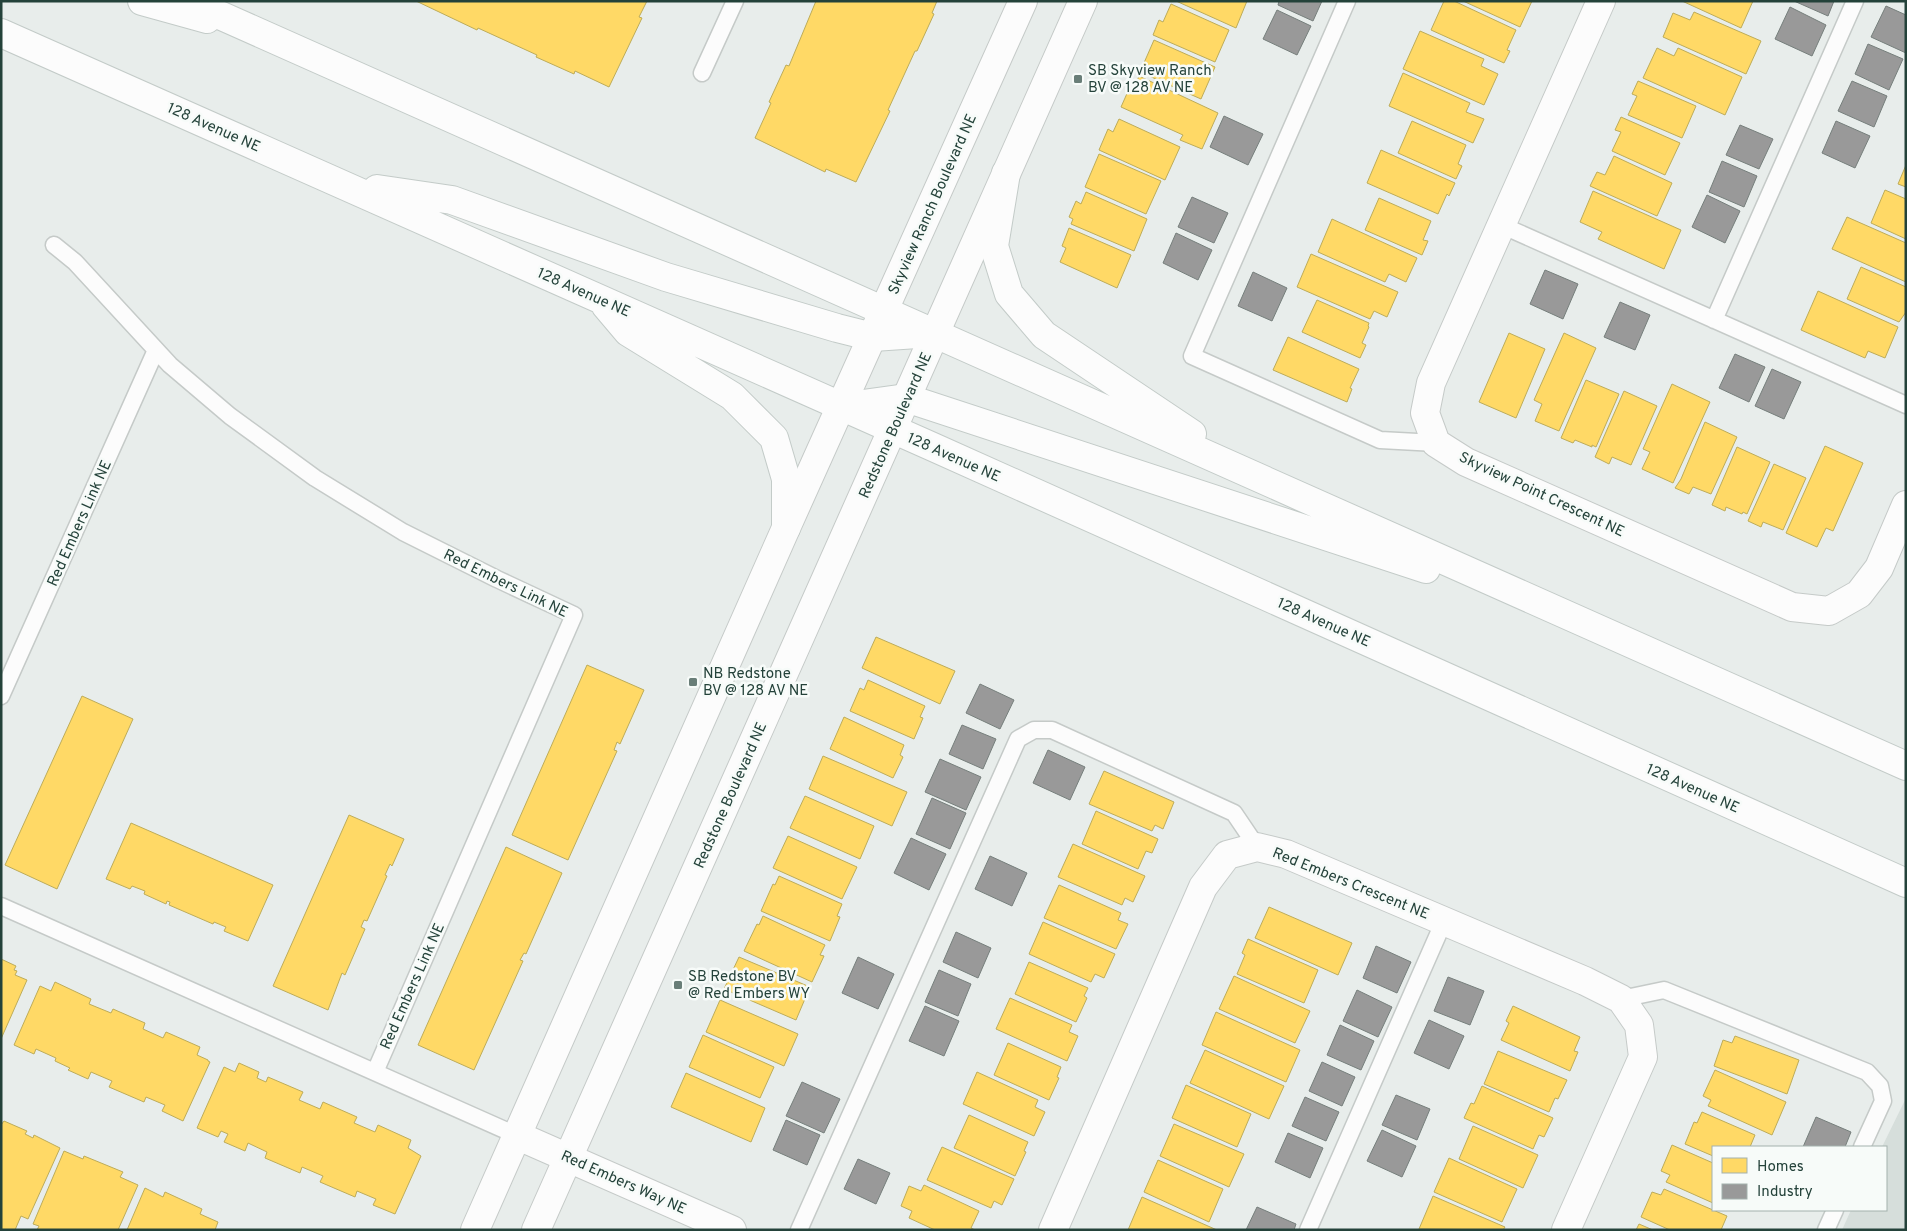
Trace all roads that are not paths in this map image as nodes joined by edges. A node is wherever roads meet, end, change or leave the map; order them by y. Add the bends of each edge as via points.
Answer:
1 (142, 1) edge
2 (188, 1) edge
3 (734, 1) edge
4 (1023, 1) edge
5 (1083, 1) edge
6 (1347, 1) edge
7 (1601, 1) edge
8 (1855, 1) edge
9 (1, 33) edge
10 (261, 34) junction
11 (702, 73) dead end
12 (1006, 174) junction
13 (343, 184) junction
14 (1502, 225) junction
15 (54, 245) dead end
16 (600, 299) junction
17 (884, 310) junction
18 (1714, 320) junction
19 (936, 333) junction
20 (873, 337) junction
21 (156, 350) junction
22 (906, 398) junction
23 (1906, 405) edge
24 (841, 406) junction
25 (893, 429) junction
26 (1436, 443) junction
27 (1253, 475) junction
28 (1906, 505) edge
29 (786, 528) junction
30 (1540, 603) junction
31 (1, 696) edge
32 (1906, 766) edge
33 (1257, 847) junction
34 (1906, 883) edge
35 (1, 906) edge
36 (1444, 921) junction
37 (1621, 999) junction
38 (375, 1072) junction
39 (516, 1135) junction
40 (1862, 1146) edge
41 (569, 1158) junction
42 (1835, 1211) edge
43 (475, 1230) edge
44 (536, 1230) edge
45 (732, 1230) edge
46 (799, 1230) edge
47 (1053, 1230) edge
48 (1308, 1230) edge
49 (1566, 1230) edge
50 (1826, 1230) edge

1 - 10 main road
2 - 10 main road
3 - 11 lane
4 - 17 main road, Skyview Ranch Boulevard NE
5 - 12 main road
6 - 26 lane via 1192,356 1380,440
7 - 14 main road
8 - 18 lane
9 - 13 main road, 128 Avenue NE
10 - 17 main road
12 - 19 main road
12 - 27 main road via 994,246 1009,294 1044,335
13 - 16 main road, 128 Avenue NE
13 - 20 main road via 452,200 666,277
14 - 18 lane
14 - 26 main road via 1431,383 1425,413
15 - 21 lane, Red Embers Link NE via 75,262
16 - 24 main road, 128 Avenue NE
16 - 29 main road via 628,332 732,396 774,438 786,479
17 - 19 main road
17 - 20 main road, Skyview Ranch Boulevard NE
18 - 23 lane
19 - 20 main road
19 - 22 main road, Redstone Boulevard NE
19 - 27 main road
20 - 24 main road, Skyview Ranch Boulevard NE
21 - 31 lane, Red Embers Link NE
21 - 38 lane, Red Embers Link NE via 230,416 314,478 403,532 574,615
22 - 24 main road
22 - 25 main road, Redstone Boulevard NE
22 - 30 main road via 1406,563
24 - 25 main road, 128 Avenue NE
24 - 29 main road
25 - 34 main road, 128 Avenue NE
25 - 41 main road, Redstone Boulevard NE
26 - 28 main road, Skyview Point Crescent NE via 1466,462 1792,608 1829,611 1860,594 1879,568
27 - 30 main road
29 - 39 main road
30 - 32 main road
33 - 36 main road, Red Embers Crescent NE via 1286,854
33 - 46 lane via 1234,813 1052,730 1034,730 1018,739
33 - 47 main road, Red Embers Crescent NE via 1227,855 1203,886
35 - 38 lane
36 - 37 main road, Red Embers Crescent NE
36 - 48 lane
37 - 40 lane via 1664,990 1867,1072 1880,1086 1883,1101
37 - 49 main road, Red Embers Crescent NE via 1639,1025 1643,1057
38 - 39 lane
39 - 41 main road, Red Embers Way NE
39 - 43 main road
41 - 44 main road, Redstone Boulevard NE
41 - 45 main road, Red Embers Way NE
42 - 50 lane

